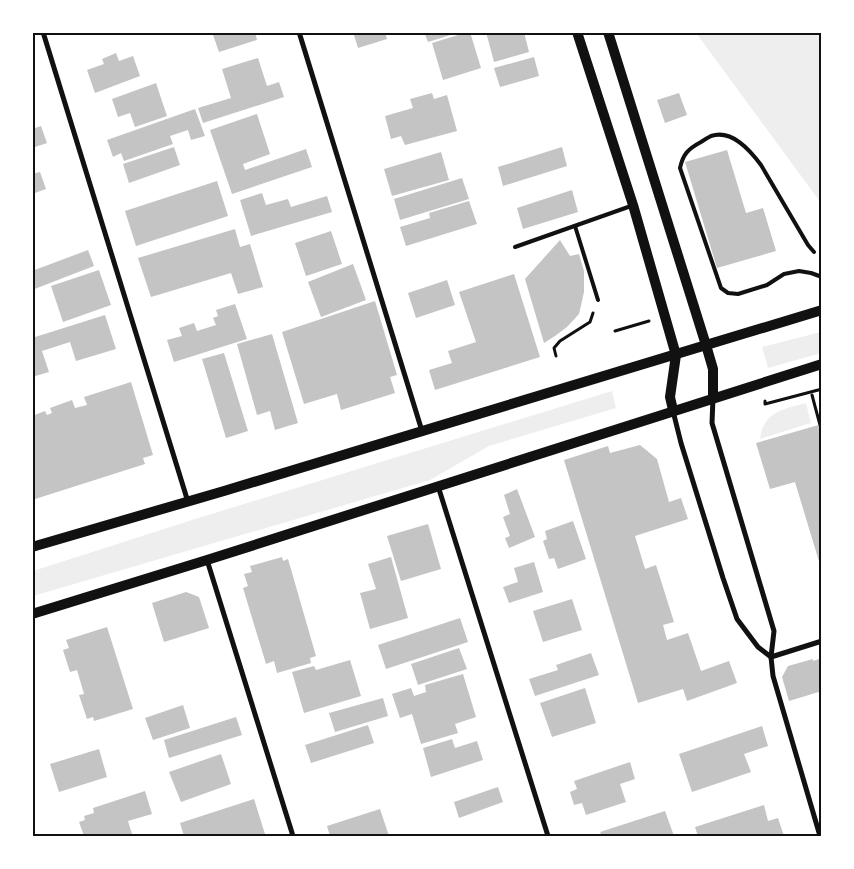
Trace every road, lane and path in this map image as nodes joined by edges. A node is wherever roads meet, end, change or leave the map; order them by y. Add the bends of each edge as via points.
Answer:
1 (42, 32) edge
2 (299, 32) edge
3 (577, 32) edge
4 (608, 32) edge
5 (633, 205) junction
6 (575, 226) junction
7 (515, 248) dead end
8 (814, 252) dead end
9 (822, 277) edge
10 (598, 300) joint
11 (822, 310) edge
12 (706, 345) junction
13 (676, 355) junction
14 (556, 356) dead end
15 (822, 364) edge
16 (822, 389) edge
17 (812, 395) dead end
18 (713, 398) junction
19 (766, 404) dead end
20 (673, 410) junction
21 (820, 425) dead end
22 (422, 432) junction
23 (438, 486) junction
24 (188, 502) junction
25 (32, 547) edge
26 (207, 560) junction
27 (32, 614) edge
28 (822, 641) edge
29 (771, 657) junction
30 (293, 836) edge
31 (548, 836) edge
32 (820, 836) edge

1 - 24 street
2 - 22 street
3 - 5 main road
4 - 12 main road
5 - 6 lane
5 - 13 main road
6 - 7 lane
6 - 10 lane
8 - 9 lane via 761,165 738,141 725,135 712,136 690,148 682,158 680,168 721,288 738,294 799,271
10 - 14 path via 590,322 560,341 554,348
11 - 12 main road
12 - 13 main road
12 - 18 main road via 713,369
13 - 20 main road via 670,397
13 - 22 main road
15 - 18 main road
16 - 19 path
17 - 21 path
18 - 20 main road
18 - 29 street via 712,424 774,631
20 - 23 main road
20 - 29 street via 737,618 758,647
22 - 24 main road
23 - 26 main road
23 - 31 street
24 - 25 main road
26 - 27 main road
26 - 30 street
28 - 29 street
29 - 32 street via 773,676

